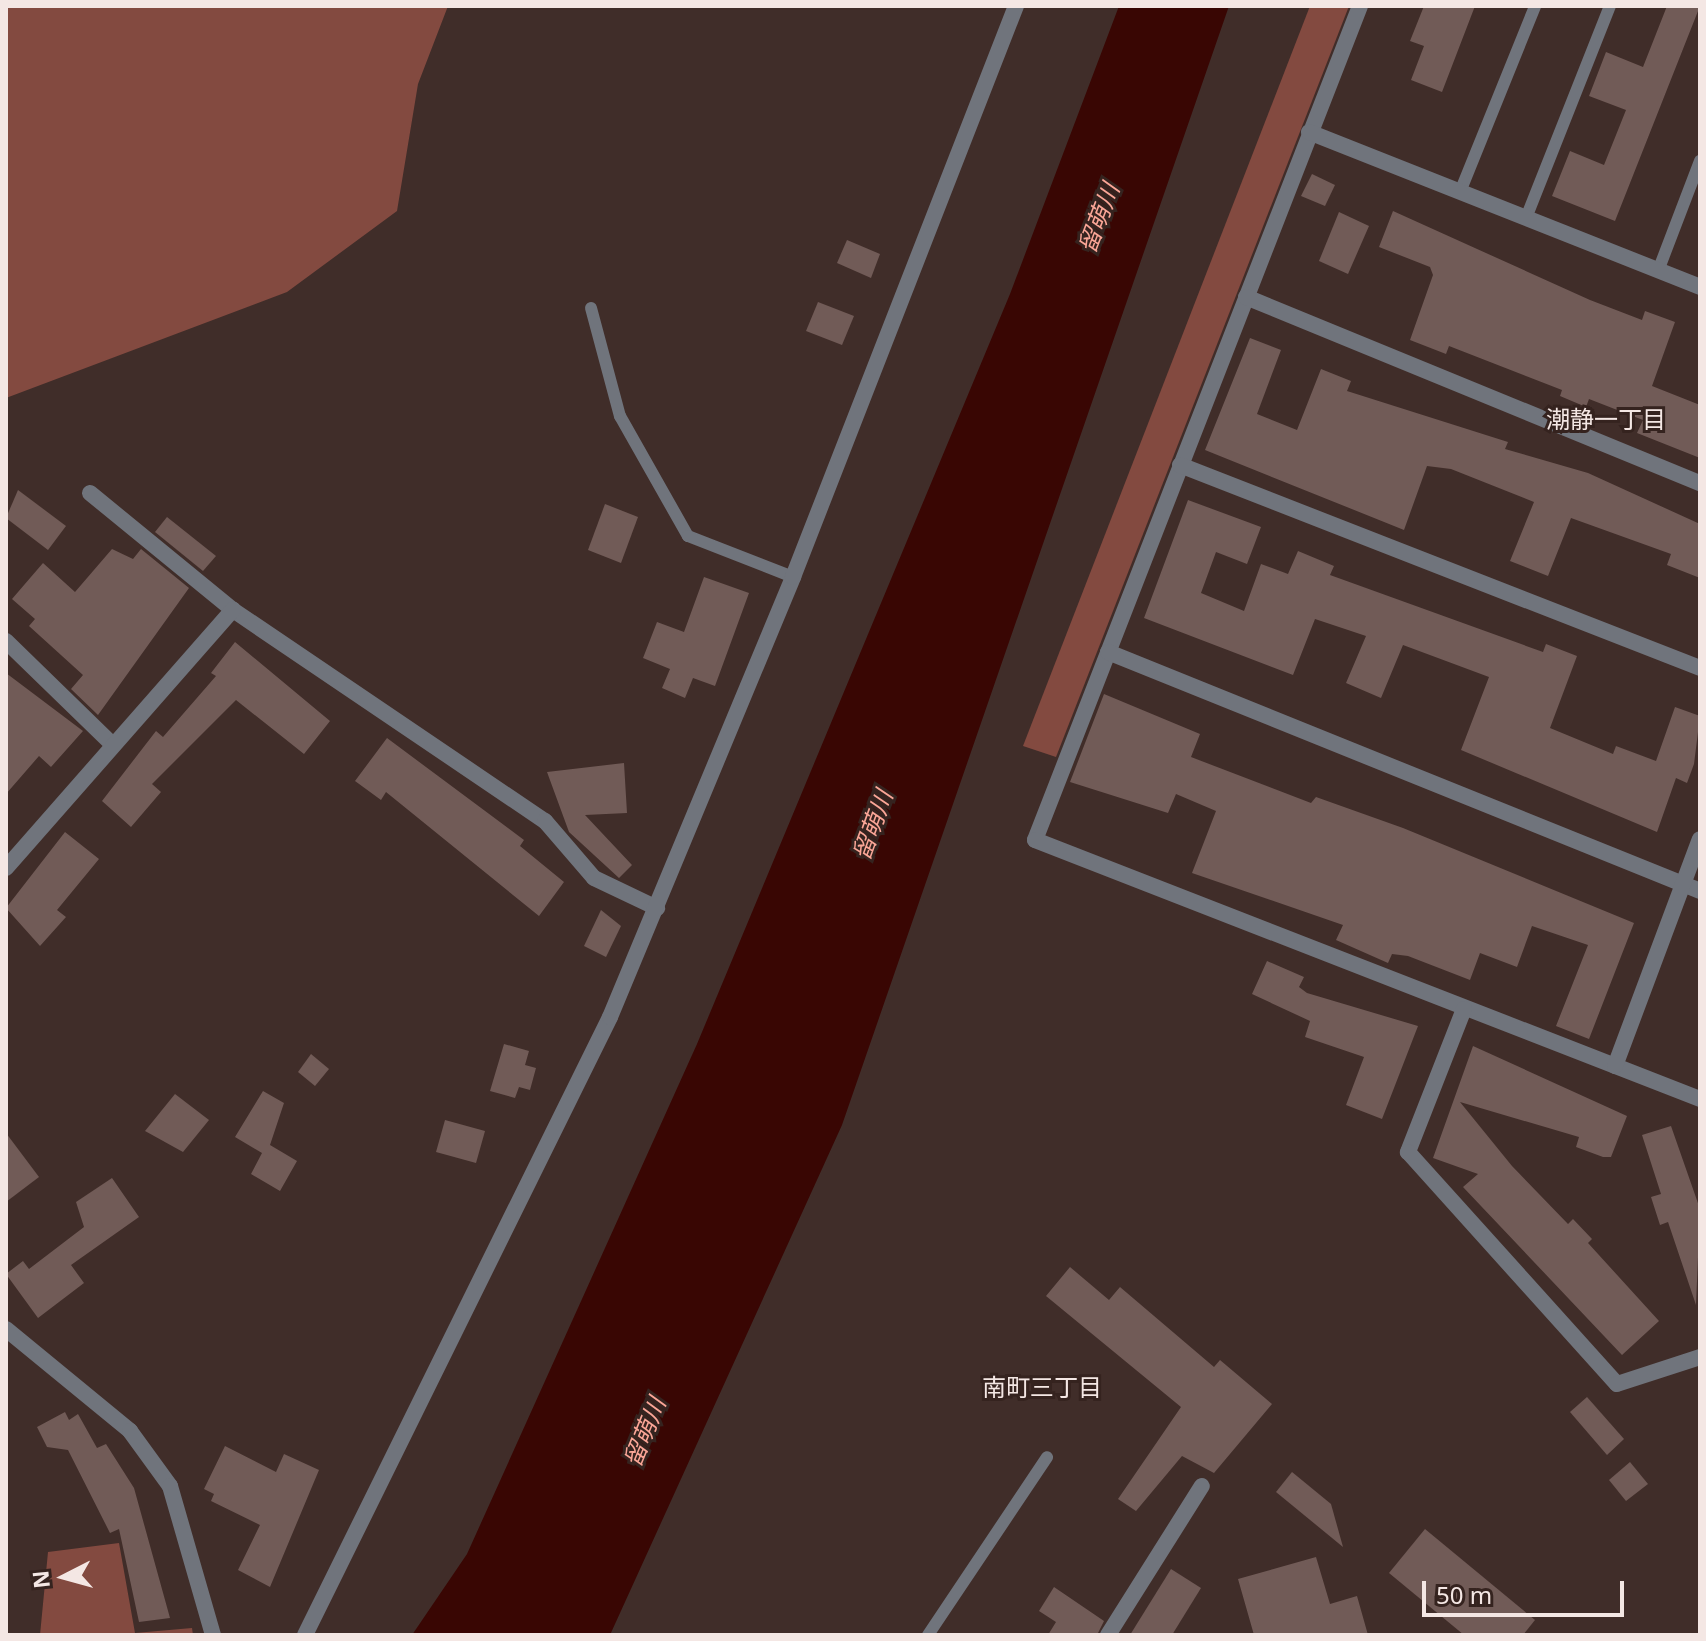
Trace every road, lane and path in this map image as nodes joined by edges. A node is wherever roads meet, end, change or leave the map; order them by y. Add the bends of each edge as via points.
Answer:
1 (1016, 6) edge
2 (1360, 6) edge
3 (1535, 6) edge
4 (1610, 6) edge
5 (1309, 132) junction
6 (1700, 161) edge
7 (1460, 192) junction
8 (1526, 218) junction
9 (1658, 271) junction
10 (1700, 287) edge
11 (1246, 297) junction
12 (591, 308) dead end
13 (1180, 465) junction
14 (1700, 483) edge
15 (90, 493) dead end
16 (793, 577) junction
17 (233, 610) junction
18 (6, 641) edge
19 (1108, 652) junction
20 (1700, 668) edge
21 (113, 745) junction
22 (1700, 839) edge
23 (6, 868) edge
24 (1682, 884) junction
25 (1700, 891) edge
26 (657, 908) junction
27 (1464, 1009) junction
28 (1615, 1066) junction
29 (1700, 1099) edge
30 (6, 1329) edge
31 (1700, 1357) edge
32 (1047, 1457) dead end
33 (1202, 1486) dead end
34 (213, 1635) edge
35 (305, 1635) edge
36 (928, 1635) edge
37 (1108, 1635) edge

1 - 16 street
2 - 5 street
3 - 7 lane
4 - 8 lane
5 - 7 street
5 - 11 street
6 - 9 lane
7 - 8 street
8 - 9 street
9 - 10 street
11 - 13 street
11 - 14 street
12 - 16 lane via 620,416 688,536
13 - 19 street
13 - 20 street
15 - 17 street
16 - 26 street
17 - 21 street
17 - 26 street via 545,821 594,878
18 - 21 street
19 - 24 street
19 - 27 street via 1035,840
21 - 23 street
22 - 24 street
24 - 25 street
24 - 28 street
26 - 35 street
27 - 28 street
27 - 31 street via 1408,1152 1617,1384
28 - 29 street
30 - 34 street via 130,1431 170,1486
32 - 36 lane
33 - 37 street

